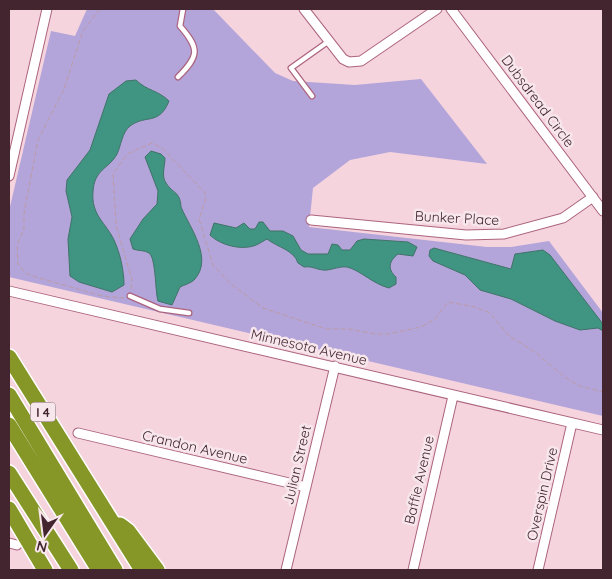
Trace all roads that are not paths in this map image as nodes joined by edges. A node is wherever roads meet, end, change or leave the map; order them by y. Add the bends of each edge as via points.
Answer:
1 (47, 9) edge
2 (183, 9) edge
3 (304, 9) edge
4 (437, 9) edge
5 (451, 9) edge
6 (329, 41) junction
7 (178, 77) dead end
8 (312, 96) dead end
9 (9, 176) edge
10 (593, 197) junction
11 (603, 211) edge
12 (311, 220) dead end
13 (9, 290) edge
14 (130, 296) road end
15 (190, 313) dead end
16 (9, 357) edge
17 (334, 366) junction
18 (9, 394) edge
19 (453, 396) junction
20 (572, 423) junction
21 (9, 425) edge
22 (603, 430) edge
23 (78, 433) dead end
24 (9, 473) edge
25 (306, 487) junction
26 (9, 509) edge
27 (105, 513) junction
28 (46, 570) edge
29 (71, 570) edge
30 (99, 570) edge
31 (115, 570) edge
32 (142, 570) edge
33 (157, 570) edge
34 (286, 570) edge
35 (413, 570) edge
36 (538, 570) edge

1 - 9 street
2 - 7 lane via 180,26 191,39 196,54 194,61
3 - 6 street
4 - 6 street via 361,61 343,59
5 - 10 street, Dubsdread Circle
6 - 8 lane via 291,68
10 - 11 street, Dubsdread Circle
10 - 12 street, Bunker Place via 563,218 504,234 466,235
13 - 17 street, Minnesota Avenue
14 - 15 lane via 160,309
16 - 27 highway, I 4
17 - 19 street, Minnesota Avenue
17 - 25 street, Julian Street
18 - 31 highway
19 - 20 street, Minnesota Avenue
19 - 35 street, Baffie Avenue
20 - 22 street, Minnesota Avenue
20 - 36 street, Overspin Drive
21 - 30 highway
23 - 25 street, Crandon Avenue
24 - 29 highway
25 - 34 street, Julian Street
26 - 28 highway
27 - 32 highway, I 4
27 - 33 highway via 128,531

